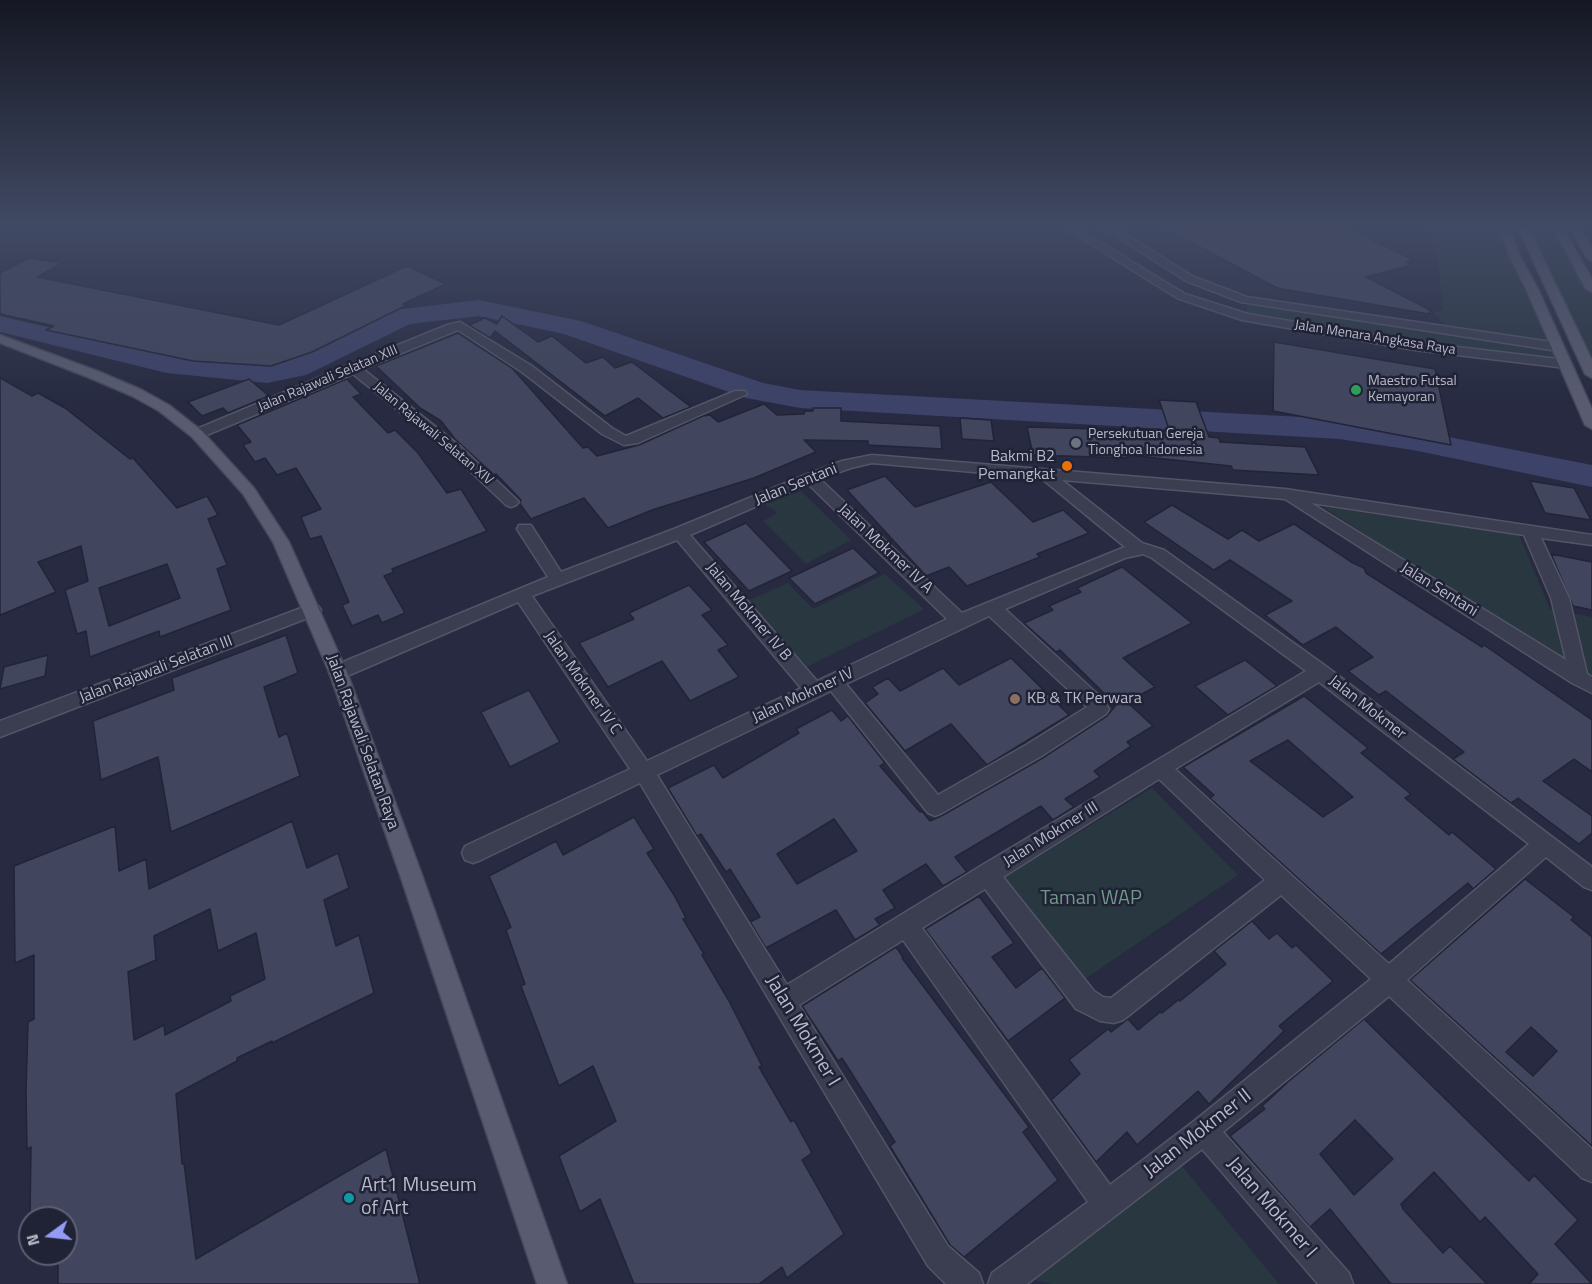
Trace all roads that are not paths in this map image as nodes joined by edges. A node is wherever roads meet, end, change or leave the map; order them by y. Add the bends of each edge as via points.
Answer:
1 (1163, 285) edge
2 (1200, 285) joint
3 (1530, 285) edge
4 (1551, 285) edge
5 (1533, 291) junction
6 (1555, 294) junction
7 (1181, 296) junction
8 (1236, 297) junction
9 (1233, 313) junction
10 (0, 339) edge
11 (1558, 347) junction
12 (1566, 364) junction
13 (354, 368) junction
14 (1592, 374) edge
15 (740, 394) dead end
16 (1592, 425) edge
17 (197, 434) junction
18 (1044, 473) junction
19 (810, 478) junction
20 (1286, 494) junction
21 (511, 502) dead end
22 (525, 529) dead end
23 (1529, 529) junction
24 (680, 533) junction
25 (1592, 540) edge
26 (1137, 548) junction
27 (558, 580) junction
28 (521, 594) junction
29 (991, 607) junction
30 (312, 610) junction
31 (960, 621) junction
32 (338, 672) junction
33 (1320, 672) junction
34 (834, 682) junction
35 (1585, 682) edge
36 (814, 691) junction
37 (0, 729) edge
38 (1160, 768) junction
39 (643, 771) junction
40 (1544, 845) junction
41 (473, 853) dead end
42 (987, 874) junction
43 (1592, 880) edge
44 (1281, 881) junction
45 (906, 925) junction
46 (1390, 980) junction
47 (784, 1001) junction
48 (1204, 1131) junction
49 (1592, 1168) edge
50 (1107, 1205) junction
51 (552, 1284) edge
52 (968, 1284) edge
53 (1002, 1284) edge
54 (1338, 1284) edge

1 - 7 street, Jalan Menara Angkasa Raya
2 - 7 street
2 - 8 street, Jalan Menara Angkasa Raya
3 - 5 main road
4 - 6 main road
5 - 6 main road
5 - 11 main road
6 - 14 main road
7 - 9 street, Jalan Menara Angkasa Raya
8 - 9 street
8 - 11 street, Jalan Menara Angkasa Raya
9 - 12 street, Jalan Menara Angkasa Raya via 1415,346
10 - 17 main road, Jalan Rajawali Selatan Raya via 137,393
11 - 12 main road
12 - 16 main road
13 - 15 street, Jalan Rajawali Selatan XIII via 460,326 527,369 624,441
13 - 17 street, Jalan Rajawali Selatan XIII
13 - 21 street, Jalan Rajawali Selatan XIV via 456,450
17 - 30 main road, Jalan Rajawali Selatan Raya via 249,491 281,542
18 - 19 street, Jalan Sentani via 872,459
18 - 20 street, Jalan Sentani
18 - 26 street, Jalan Mokmer
19 - 24 street, Jalan Sentani
19 - 31 street, Jalan Mokmer IV A
20 - 23 street, Jalan Sentani
20 - 35 street, Jalan Sentani
22 - 27 street
23 - 25 street, Jalan Sentani
23 - 35 street via 1560,598
24 - 27 street, Jalan Sentani
24 - 36 street, Jalan Mokmer IV B
26 - 29 street, Jalan Mokmer IV
26 - 33 street, Jalan Mokmer via 1158,554
27 - 28 street, Jalan Sentani
28 - 32 street, Jalan Sentani
28 - 39 street, Jalan Mokmer IV C
29 - 31 street, Jalan Mokmer IV
29 - 34 street via 1099,710 935,807
30 - 32 main road, Jalan Rajawali Selatan Raya
30 - 37 street, Jalan Rajawali Selatan III
31 - 34 street, Jalan Mokmer IV
32 - 51 main road, Jalan Rajawali Selatan Raya
33 - 38 street, Jalan Mokmer III
33 - 40 street, Jalan Mokmer
34 - 36 street, Jalan Mokmer IV
36 - 39 street, Jalan Mokmer IV
38 - 42 street, Jalan Mokmer III
38 - 44 street
39 - 41 street, Jalan Mokmer IV
39 - 47 street, Jalan Mokmer I
40 - 43 street, Jalan Mokmer
40 - 46 street, Jalan Mokmer II
42 - 44 street via 1085,1000 1100,1009 1114,1011
42 - 45 street, Jalan Mokmer III
44 - 46 street
45 - 47 street, Jalan Mokmer III
45 - 50 street
46 - 48 street, Jalan Mokmer II
46 - 49 street
47 - 52 street, Jalan Mokmer I via 938,1256
48 - 50 street, Jalan Mokmer II
48 - 54 street, Jalan Mokmer I
50 - 53 street, Jalan Mokmer II

